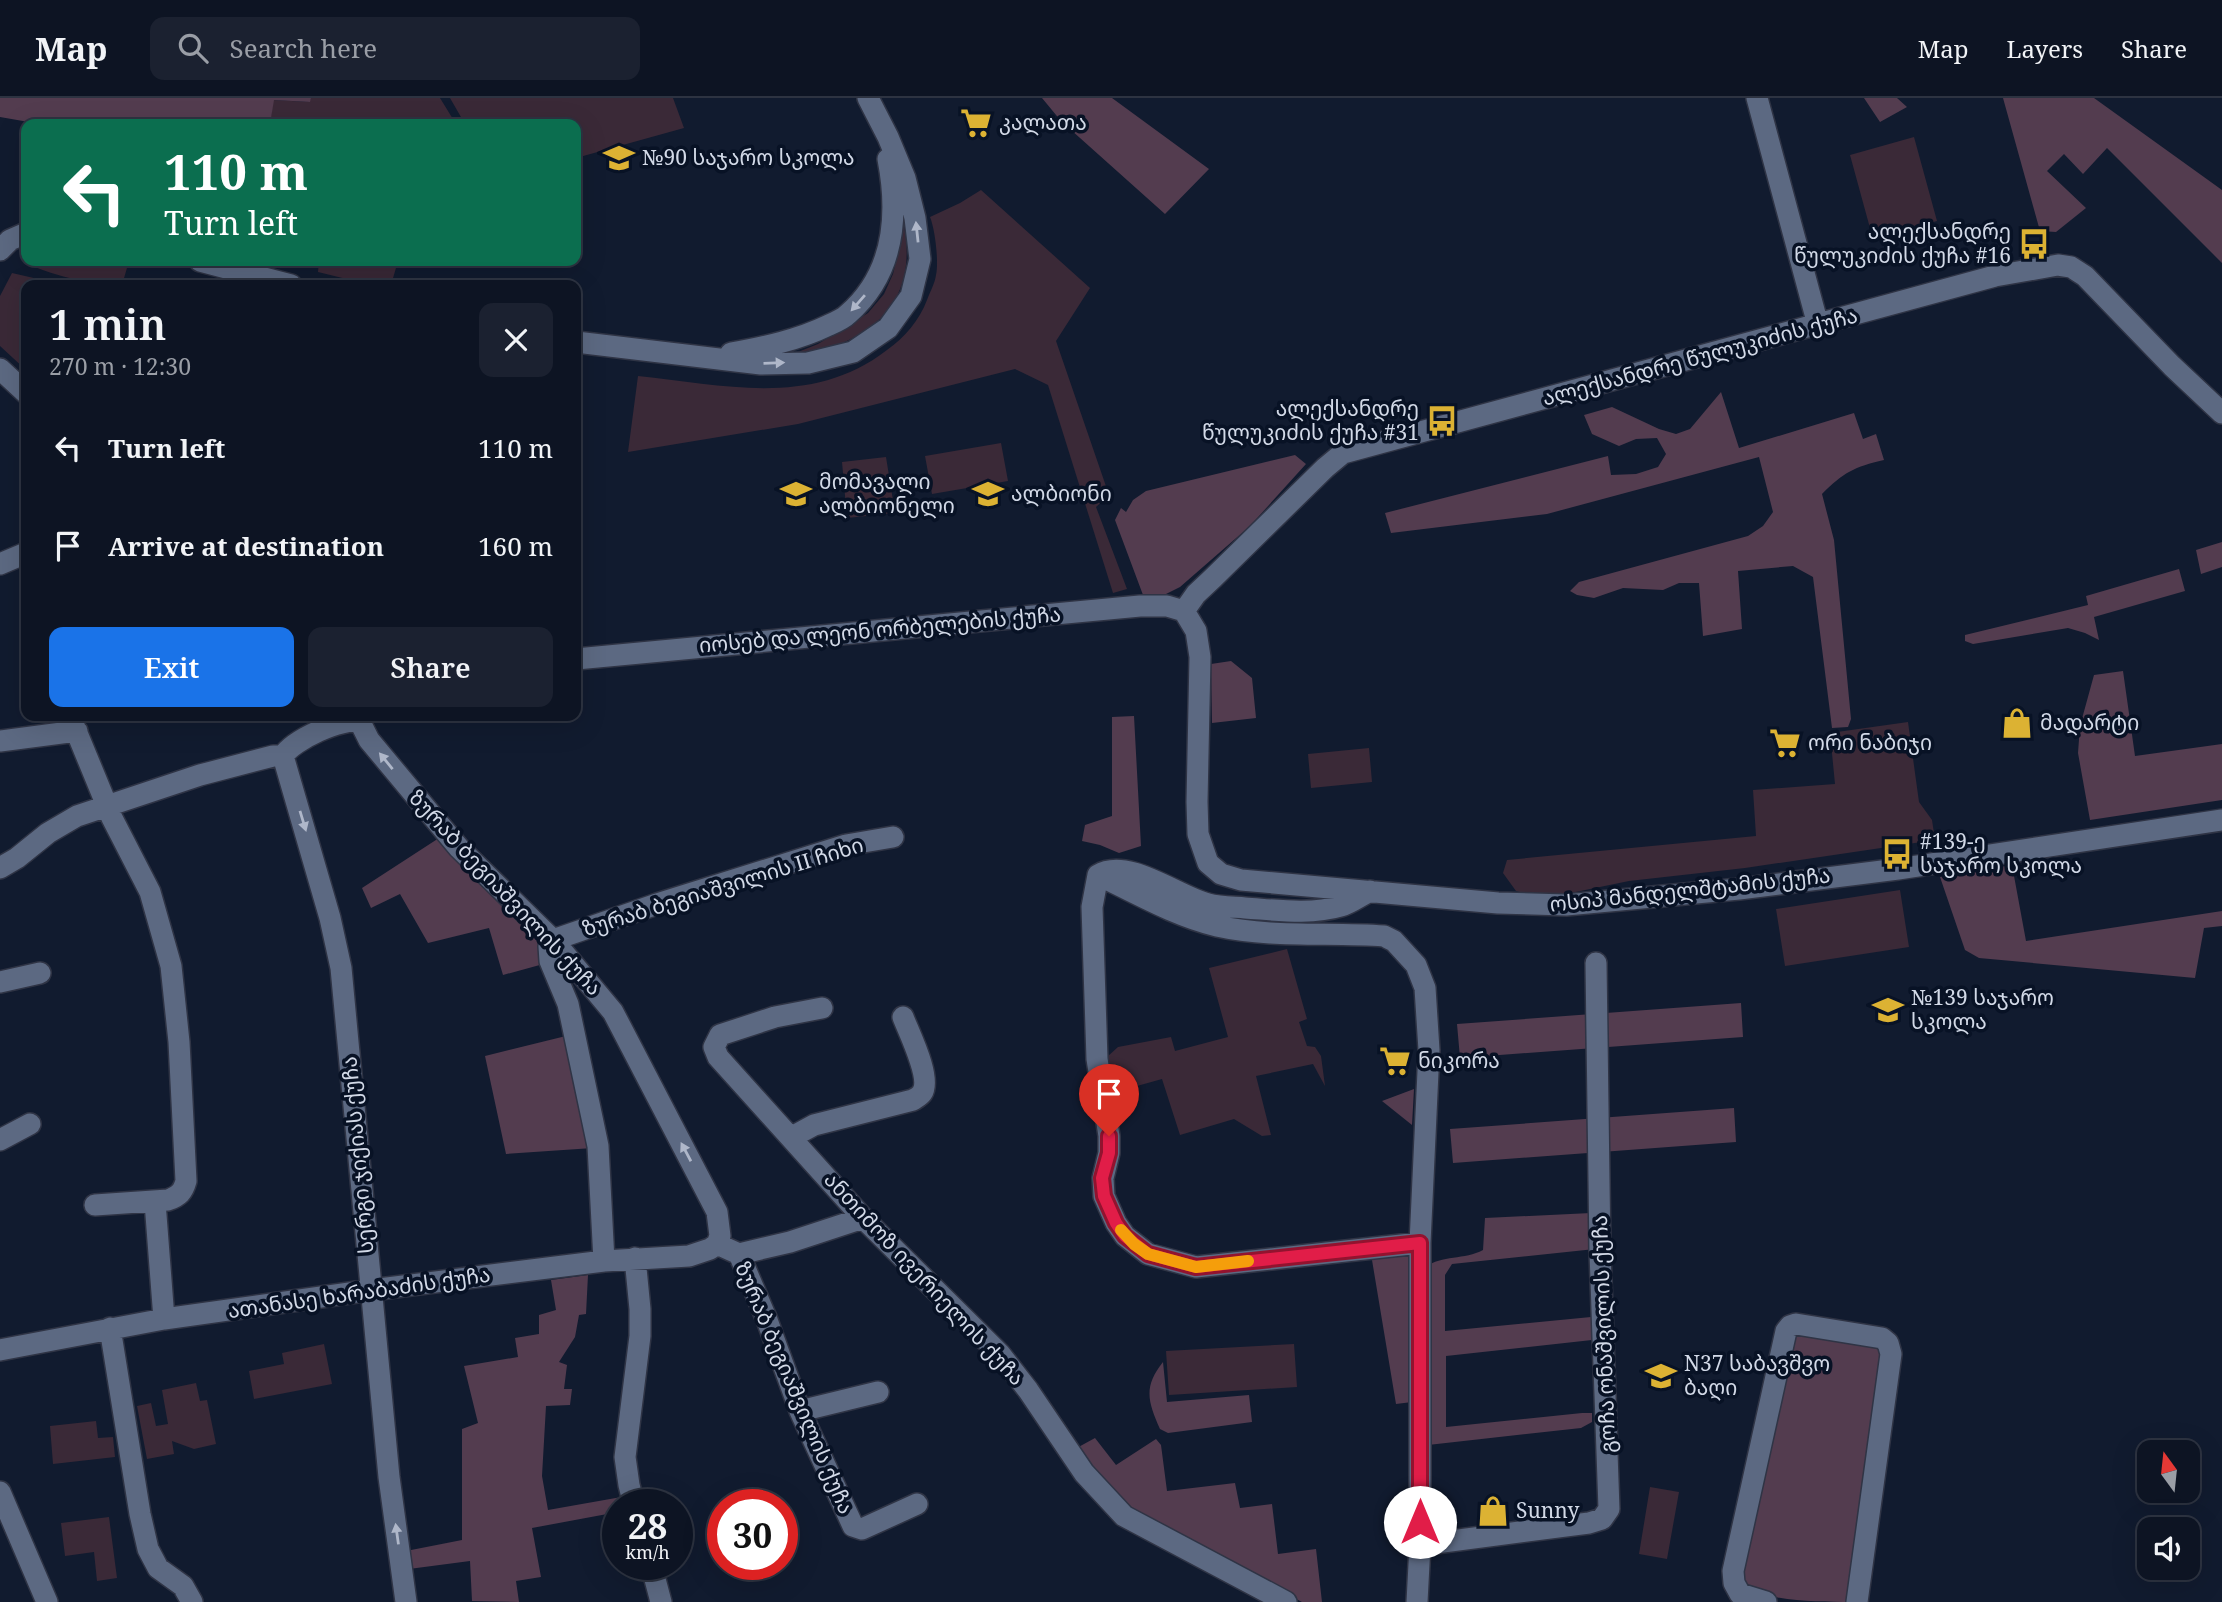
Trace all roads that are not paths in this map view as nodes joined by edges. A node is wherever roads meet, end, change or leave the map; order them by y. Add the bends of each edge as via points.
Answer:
1 (868, 98) edge
2 (1757, 98) edge
3 (880, 123) junction
4 (21, 235) edge
5 (0, 250) edge
6 (219, 266) edge
7 (272, 280) edge
8 (1818, 325) junction
9 (581, 343) edge
10 (706, 357) junction
11 (0, 369) edge
12 (21, 388) edge
13 (2222, 413) edge
14 (21, 555) edge
15 (0, 564) edge
16 (1184, 611) junction
17 (581, 659) edge
18 (346, 721) edge
19 (352, 721) edge
20 (74, 724) edge
21 (0, 741) edge
22 (283, 756) junction
23 (108, 806) junction
24 (2222, 820) edge
25 (892, 837) dead end
26 (0, 868) edge
27 (1097, 875) junction
28 (1370, 891) junction
29 (554, 940) junction
30 (1596, 963) dead end
31 (40, 973) dead end
32 (0, 982) edge
33 (822, 1008) dead end
34 (903, 1017) dead end
35 (30, 1124) dead end
36 (792, 1137) junction
37 (0, 1140) edge
38 (155, 1202) junction
39 (95, 1205) dead end
40 (863, 1218) junction
41 (1420, 1243) junction
42 (717, 1244) junction
43 (739, 1254) junction
44 (635, 1258) junction
45 (604, 1261) junction
46 (371, 1290) junction
47 (164, 1319) junction
48 (110, 1328) junction
49 (0, 1349) edge
50 (878, 1391) dead end
51 (800, 1411) junction
52 (631, 1489) edge
53 (0, 1492) edge
54 (917, 1504) dead end
55 (1420, 1545) junction
56 (655, 1580) edge
57 (47, 1602) edge
58 (192, 1602) edge
59 (406, 1602) edge
60 (661, 1602) edge
61 (1286, 1602) edge
62 (1417, 1602) edge
63 (1766, 1602) edge
64 (1857, 1602) edge

1 - 3 street
2 - 8 street
3 -> 10 street via 894,212 889,251 872,288 847,316 808,335
10 -> 3 street via 761,364 807,363 853,352 888,328 911,296 920,259 905,178
4 - 5 street
6 - 7 street
8 - 13 street, ალექსანდრე წულუკიძის ქუჩა via 1995,276 2058,265 2071,267
8 - 16 street, ალექსანდრე წულუკიძის ქუჩა via 1343,453 1196,594
9 - 10 street
11 - 12 street
14 - 15 street
16 - 17 street, იოსებ და ლეონ ორბელების ქუჩა via 1140,606
16 - 28 street, ოსიპ მანდელშტამის ქუჩა via 1196,631 1200,657 1198,834 1208,863 1221,874 1241,880
18 - 22 street via 292,746
29 -> 19 street, ზურაბ ბეგიაშვილის ქუჩა via 459,848
20 - 21 street
20 - 23 street
22 - 23 street via 200,775
22 -> 46 street, სერგი ჯიქიას ქუჩა via 341,968
23 - 26 street via 59,825
23 - 38 street via 150,892 174,981 186,1181 178,1196
24 - 28 street, ოსიპ მანდელშტამის ქუჩა via 1898,869 1566,905
25 - 29 street, ზურაბ ბეგიაშვილის II ჩიხი via 846,845
27 - 28 street via 1117,870 1211,905 1286,911 1317,911
27 - 41 street via 1217,926 1269,933 1384,936 1416,965 1425,988 1429,1050
27 - 41 street via 1092,907 1097,1059 1109,1136 1102,1178 1104,1196 1125,1236 1148,1254 1196,1267
42 -> 29 street, ზურაბ ბეგიაშვილის ქუჩა via 717,1212 613,1012
29 - 45 street via 548,952 568,1004 598,1146
30 - 55 street, გოჩა ონაშვილის ქუჩა via 1609,1509 1602,1519 1589,1522
31 - 32 street
33 - 36 street, ანთიმოზ ივერიელის ქუჩა via 720,1035 714,1045 718,1057
34 - 36 street via 925,1081 922,1093 913,1100 814,1125
35 - 37 street
36 - 40 street, ანთიმოზ ივერიელის ქუჩა
38 - 39 street
38 - 47 street
40 - 43 street
40 - 61 street, ანთიმოზ ივერიელის ქუჩა via 1000,1354 1084,1473 1124,1516
41 - 55 street
42 - 43 street, ზურაბ ბეგიაშვილის ქუჩა
42 - 44 street, ათანასე ხარაბაძის ქუჩა via 689,1256
43 - 51 street, ზურაბ ბეგიაშვილის ქუჩა
44 - 45 street, ათანასე ხარაბაძის ქუჩა
44 - 52 street via 640,1336 625,1457
45 - 46 street, ათანასე ხარაბაძის ქუჩა
46 - 47 street, ათანასე ხარაბაძის ქუჩა
59 -> 46 street, სერგი ჯიქიას ქუჩა
47 - 48 street, ათანასე ხარაბაძის ქუჩა
48 - 49 street, ათანასე ხარაბაძის ქუჩა
48 - 58 street via 148,1549 158,1568 183,1586
50 - 51 street
51 - 54 street, ზურაბ ბეგიაშვილის ქუჩა via 853,1526 862,1529
53 - 57 street
55 - 62 street
56 - 60 street
63 - 64 street via 1740,1594 1733,1571 1786,1331 1796,1324 1882,1338 1891,1354

